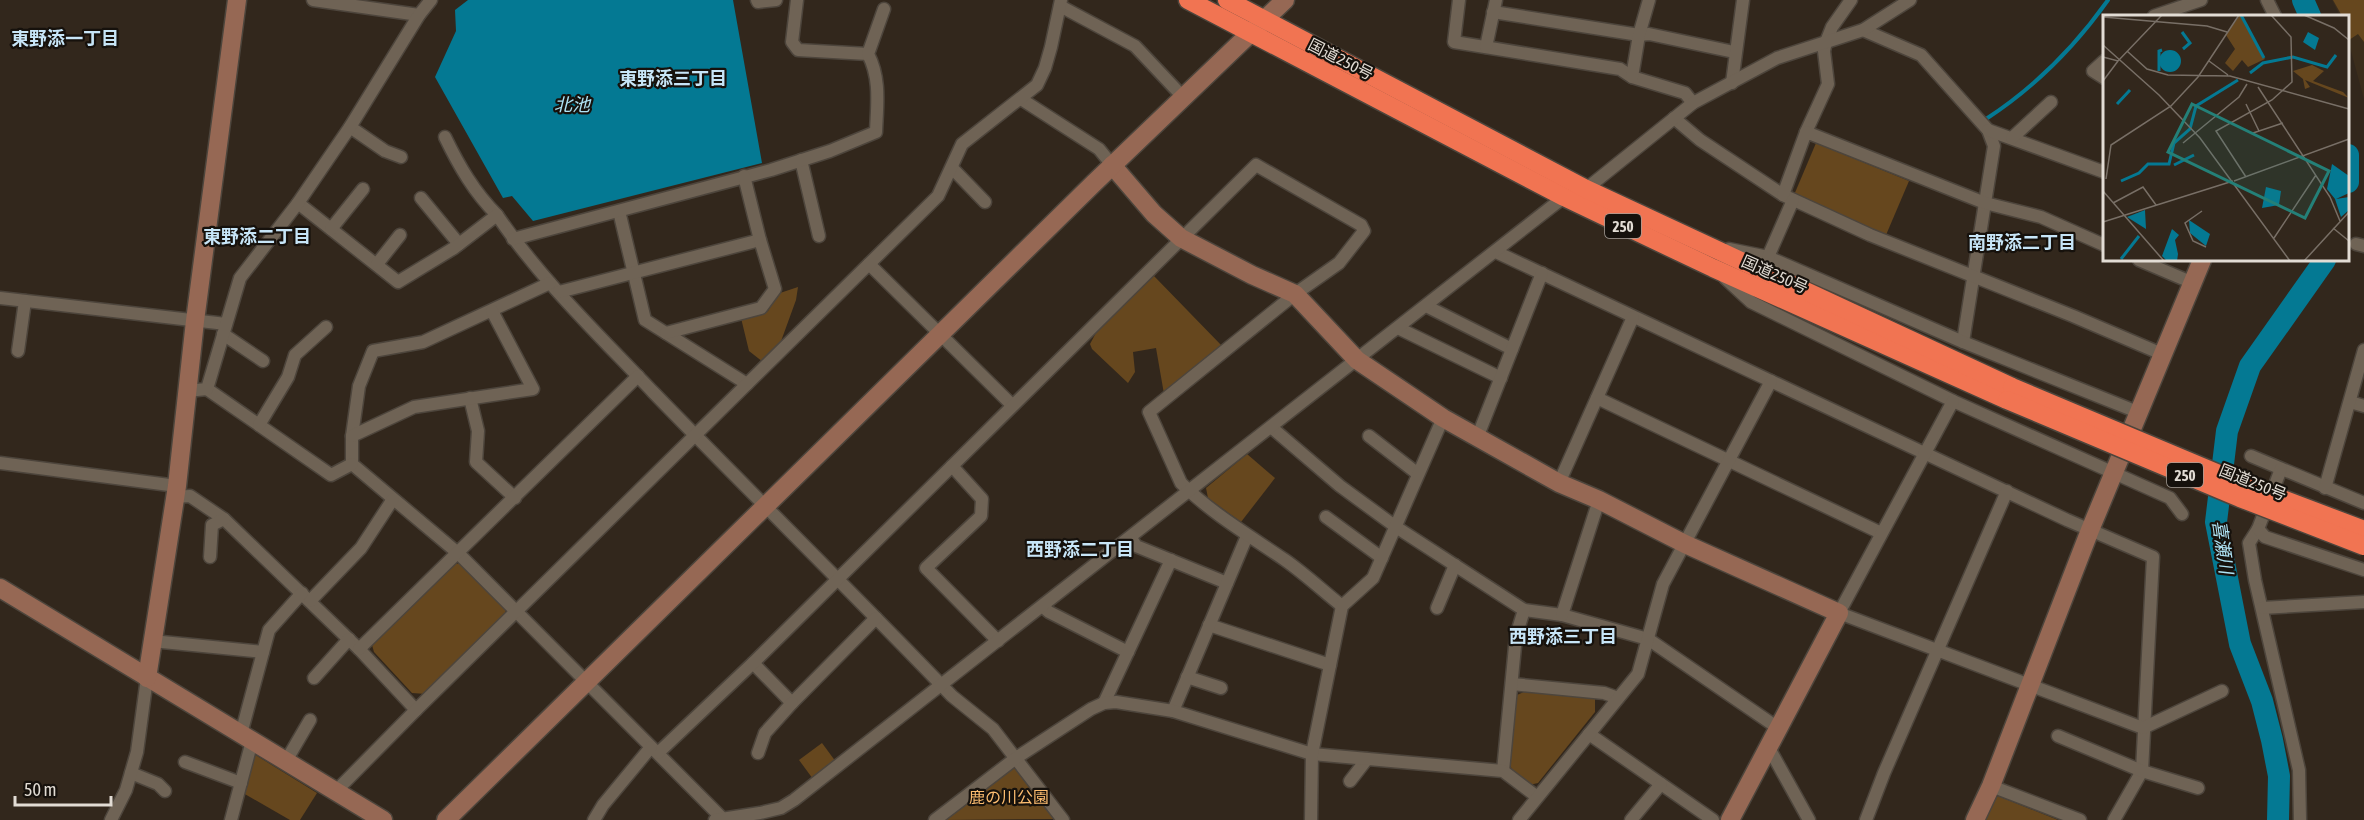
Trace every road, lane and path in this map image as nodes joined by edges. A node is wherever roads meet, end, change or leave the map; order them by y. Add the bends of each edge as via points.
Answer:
1 (237, 0) edge
2 (313, 0) edge
3 (431, 0) edge
4 (757, 0) edge
5 (776, 0) edge
6 (797, 0) edge
7 (1188, 0) edge
8 (1227, 0) edge
9 (1285, 0) edge
10 (1459, 0) edge
11 (1649, 0) edge
12 (1743, 0) edge
13 (1851, 0) edge
14 (1910, 0) edge
15 (2201, 0) edge
16 (2267, 0) edge
17 (1060, 3) edge
18 (2169, 5) edge
19 (1495, 6) edge
20 (884, 9) dead end
21 (419, 15) junction
22 (2155, 15) edge
23 (2274, 15) edge
24 (1264, 19) junction
25 (1863, 30) junction
26 (1249, 34) junction
27 (1639, 35) junction
28 (1826, 42) junction
29 (1486, 47) junction
30 (1734, 52) junction
31 (868, 54) junction
32 (2103, 62) edge
33 (1632, 77) junction
34 (2103, 77) edge
35 (1732, 82) junction
36 (1183, 97) junction
37 (1021, 99) junction
38 (2051, 102) dead end
39 (1693, 103) junction
40 (1674, 118) junction
41 (350, 127) junction
42 (1988, 130) junction
43 (1806, 132) junction
44 (445, 137) dead end
45 (2012, 138) junction
46 (401, 157) dead end
47 (801, 160) junction
48 (1112, 165) junction
49 (952, 168) junction
50 (2103, 172) edge
51 (744, 176) junction
52 (363, 189) dead end
53 (1586, 189) junction
54 (1564, 197) junction
55 (1788, 197) junction
56 (421, 198) dead end
57 (985, 202) dead end
58 (298, 203) junction
59 (1985, 203) junction
60 (619, 210) junction
61 (497, 215) junction
62 (331, 229) junction
63 (400, 235) dead end
64 (819, 236) dead end
65 (1181, 238) junction
66 (513, 239) junction
67 (760, 240) junction
68 (459, 244) junction
69 (1706, 245) junction
70 (2103, 245) edge
71 (1496, 252) junction
72 (1768, 257) junction
73 (2141, 261) edge
74 (2202, 261) edge
75 (377, 264) junction
76 (869, 264) junction
77 (1713, 268) junction
78 (634, 273) junction
79 (1542, 273) junction
80 (1973, 276) junction
81 (2193, 283) junction
82 (555, 288) junction
83 (1295, 294) junction
84 (0, 298) edge
85 (25, 301) junction
86 (1426, 306) junction
87 (492, 311) junction
88 (1633, 318) junction
89 (195, 321) junction
90 (326, 327) dead end
91 (1398, 328) junction
92 (225, 329) junction
93 (8, 332) dead end
94 (21, 333) junction
95 (666, 333) junction
96 (939, 334) junction
97 (1963, 342) junction
98 (1512, 349) junction
99 (2364, 350) edge
100 (18, 351) dead end
101 (2162, 354) junction
102 (1357, 360) junction
103 (263, 361) dead end
104 (638, 376) junction
105 (1501, 378) junction
106 (1771, 381) junction
107 (747, 384) junction
108 (207, 389) junction
109 (187, 391) junction
110 (2009, 393) junction
111 (470, 398) junction
112 (1597, 398) junction
113 (1953, 401) junction
114 (2350, 402) junction
115 (1012, 405) junction
116 (2364, 406) edge
117 (2140, 413) junction
118 (1443, 418) junction
119 (259, 425) junction
120 (1271, 427) junction
121 (1369, 435) dead end
122 (352, 436) junction
123 (695, 436) junction
124 (1477, 438) junction
125 (1925, 452) junction
126 (2251, 456) dead end
127 (1729, 461) junction
128 (0, 464) edge
129 (352, 464) junction
130 (952, 466) junction
131 (2281, 469) junction
132 (2114, 473) junction
133 (1418, 474) junction
134 (1559, 483) junction
135 (2325, 488) junction
136 (1189, 491) junction
137 (2007, 491) junction
138 (176, 492) junction
139 (515, 498) junction
140 (393, 499) junction
141 (1599, 500) junction
142 (2364, 503) edge
143 (767, 506) junction
144 (2182, 514) dead end
145 (1326, 517) dead end
146 (224, 519) junction
147 (1396, 528) junction
148 (2258, 529) junction
149 (2090, 530) junction
150 (2364, 530) edge
151 (1881, 533) junction
152 (1247, 536) junction
153 (1131, 538) junction
154 (1686, 544) junction
155 (2364, 546) edge
156 (459, 554) junction
157 (210, 557) dead end
158 (1382, 558) junction
159 (1171, 560) junction
160 (1455, 565) junction
161 (2364, 570) edge
162 (838, 579) junction
163 (1227, 583) junction
164 (0, 588) edge
165 (306, 597) junction
166 (2364, 602) edge
167 (1342, 606) junction
168 (1043, 607) junction
169 (1437, 608) dead end
170 (2262, 608) junction
171 (1524, 610) junction
172 (517, 611) junction
173 (1839, 613) junction
174 (1562, 615) junction
175 (876, 618) junction
176 (1209, 625) junction
177 (349, 639) junction
178 (1648, 639) junction
179 (152, 640) junction
180 (998, 641) junction
181 (359, 649) junction
182 (1938, 651) junction
183 (263, 652) junction
184 (1128, 652) junction
185 (753, 663) junction
186 (1330, 665) junction
187 (1187, 677) junction
188 (147, 678) junction
189 (314, 678) dead end
190 (586, 683) junction
191 (1512, 684) junction
192 (942, 685) junction
193 (2029, 685) junction
194 (1221, 688) dead end
195 (2222, 691) dead end
196 (1618, 698) junction
197 (792, 703) junction
198 (1104, 703) junction
199 (416, 710) junction
200 (1173, 711) junction
201 (310, 720) dead end
202 (1778, 728) junction
203 (2143, 728) junction
204 (1589, 734) junction
205 (2058, 736) dead end
206 (246, 738) junction
207 (1769, 748) junction
208 (654, 750) junction
209 (758, 753) dead end
210 (1312, 754) junction
211 (1016, 758) junction
212 (1367, 759) junction
213 (286, 761) junction
214 (185, 762) dead end
215 (1503, 771) junction
216 (2142, 771) junction
217 (131, 773) junction
218 (1358, 778) dead end
219 (241, 783) junction
220 (1661, 784) junction
221 (1990, 786) junction
222 (2198, 788) dead end
223 (165, 791) dead end
224 (336, 792) junction
225 (1536, 796) junction
226 (767, 816) edge
227 (720, 819) edge
228 (111, 820) edge
229 (231, 820) edge
230 (383, 820) edge
231 (446, 820) edge
232 (594, 820) edge
233 (935, 820) edge
234 (1061, 820) edge
235 (1311, 820) edge
236 (1519, 820) edge
237 (1632, 820) edge
238 (1713, 820) edge
239 (1730, 820) edge
240 (1809, 820) edge
241 (1866, 820) edge
242 (1975, 820) edge
243 (2080, 820) edge
244 (2114, 820) edge
245 (2300, 820) edge

1 - 89 street
2 - 21 street
3 - 21 street
4 - 5 street
6 - 31 street via 792,42 798,50
7 - 26 highway, 国道250号 / 250
8 - 24 highway, 国道250号 / 250
9 - 24 street
10 - 29 street via 1454,42
11 - 27 street
12 - 30 street
13 - 28 street
14 - 25 street
15 - 18 street
16 - 23 street
17 - 36 street via 1136,46
17 - 37 street via 1045,68 1037,85
18 - 22 street
19 - 27 street
19 - 29 street
20 - 31 street
21 - 41 street
24 - 26 street
24 - 53 highway, 国道250号 / 250
25 - 28 street
25 - 42 street via 1921,55
26 - 36 street
26 - 54 highway, 国道250号 / 250
27 - 30 street
27 - 33 street
28 - 35 street via 1777,58
28 - 43 street via 1828,84
29 - 33 street via 1620,69
30 - 35 street
31 - 47 street via 878,88 876,132
32 - 34 street via 2093,71
33 - 39 street via 1684,93
35 - 39 street
36 - 48 street
37 - 48 street via 1099,149
37 - 49 street via 962,144
38 - 45 street
39 - 40 street
40 - 53 street
40 - 55 street via 1700,140
41 - 46 street
41 - 58 street
42 - 45 street
42 - 59 street via 1994,146
43 - 55 street
43 - 59 street
44 - 61 street via 462,172
45 - 50 street
47 - 51 street
47 - 64 street
48 - 65 street via 1154,214
48 - 96 street
49 - 57 street
49 - 76 street via 938,196
51 - 60 street
51 - 67 street
52 - 62 street
53 - 54 street
53 - 69 highway, 国道250号 / 250
54 - 71 street
54 - 77 highway, 国道250号 / 250
55 - 72 street
55 - 80 street via 1870,236
56 - 68 street
58 - 62 street
58 - 92 street via 240,278
59 - 70 street via 2041,217
59 - 80 street
60 - 66 street
60 - 78 street
61 - 66 street
61 - 68 street
62 - 75 street
63 - 75 street
65 - 83 street
65 - 83 street via 1256,165 1361,225 1364,231 1339,263
65 - 115 street
66 - 82 street
67 - 78 street
67 - 95 street via 775,290 761,308
68 - 75 street via 398,282
69 - 72 street
69 - 110 highway, 国道250号 / 250
71 - 79 street
71 - 86 street
72 - 97 street
73 - 81 street
74 - 81 street
76 - 96 street
76 - 107 street
77 - 110 highway, 国道250号 / 250
77 - 113 street via 1751,302
78 - 82 street
78 - 95 street via 645,320
79 - 88 street
79 - 98 street
80 - 97 street
80 - 101 street
81 - 101 street
82 - 87 street
82 - 104 street
83 - 102 street
83 - 136 street via 1149,412 1181,483
84 - 85 street
85 - 89 street
85 - 94 street
86 - 91 street
86 - 98 street
87 - 111 street via 533,389
87 - 122 street via 423,342 373,351 359,386
88 - 106 street
88 - 112 street
89 - 92 street
89 - 109 street
90 - 119 street via 295,355 288,377
91 - 102 street
91 - 105 street
92 - 103 street
92 - 108 street
93 - 94 street
94 - 100 street
95 - 107 street
96 - 115 street
96 - 143 street
97 - 117 street
98 - 105 street
99 - 114 street
101 - 117 street
102 - 118 street
102 - 120 street
104 - 123 street
104 - 139 street
105 - 124 street
106 - 125 street
106 - 127 street
107 - 123 street
108 - 109 street
108 - 119 street
109 - 138 street
110 - 150 highway, 国道250号 / 250, bridge
110 - 155 highway, 国道250号 / 250, bridge via 2240,498
111 - 122 street via 414,406
111 - 139 street via 478,431 476,462
112 - 127 street
112 - 134 street
113 - 125 street
113 - 132 street
114 - 116 street
114 - 135 street
115 - 130 street
117 - 132 street
118 - 124 street
118 - 133 street
119 - 129 street via 331,475
120 - 136 street
120 - 147 street
121 - 133 street
122 - 129 street
123 - 143 street
123 - 172 street
124 - 134 street
125 - 137 street
125 - 151 street
126 - 131 street
127 - 151 street
127 - 154 street
128 - 138 street
129 - 140 street
130 - 162 street
130 - 180 street via 982,499 981,516 926,568
131 - 135 street
131 - 148 street
132 - 144 street via 2170,498
132 - 149 street
133 - 147 street
134 - 141 street
135 - 142 street
136 - 152 street
136 - 153 street
137 - 149 street
137 - 182 street
138 - 146 street via 190,496
138 - 179 street
139 - 156 street
140 - 156 street
140 - 165 street via 361,548
141 - 154 street
141 - 174 street
143 - 162 street
143 - 190 street
145 - 158 street
146 - 157 street via 212,525
146 - 165 street
147 - 158 street
147 - 160 street
148 - 161 street via 2265,537
148 - 170 street via 2249,543
149 - 193 street
149 - 203 street via 2153,557
151 - 173 street
152 - 163 street
152 - 167 street via 1286,561
153 - 159 street via 1136,546
153 - 168 street
154 - 173 street
154 - 178 street via 1663,584
156 - 172 street
156 - 181 street
158 - 167 street via 1373,578
159 - 163 street
159 - 184 street
160 - 169 street
160 - 171 street
162 - 175 street
162 - 185 street
163 - 176 street
164 - 188 street
165 - 177 street
165 - 183 street via 269,630
166 - 170 street
167 - 186 street
168 - 180 street
168 - 184 street
170 - 245 street via 2299,770
171 - 174 street
171 - 191 street via 1516,636
172 - 190 street
172 - 199 street
173 - 182 street
173 - 202 street
174 - 178 street
175 - 192 street
175 - 197 street
176 - 186 street
176 - 187 street
177 - 181 street
177 - 189 street
178 - 196 street via 1638,674
178 - 202 street
179 - 183 street
179 - 188 street
180 - 192 street
181 - 199 street
182 - 193 street
182 - 241 street
183 - 206 street
184 - 198 street
185 - 197 street
185 - 208 street
186 - 210 street
187 - 194 street
187 - 200 street
188 - 206 street
188 - 217 street
190 - 208 street
190 - 231 street
191 - 196 street via 1604,693
191 - 215 street
192 - 211 street via 993,729
192 - 226 street via 794,800
193 - 203 street
193 - 221 street
195 - 203 street
196 - 204 street
197 - 209 street via 765,734
198 - 200 street
198 - 211 street
199 - 224 street
200 - 210 street
201 - 213 street
202 - 207 street
203 - 216 street
204 - 220 street
204 - 225 street
205 - 216 street
206 - 213 street
206 - 219 street
207 - 239 street
207 - 240 street
208 - 227 street
208 - 232 street
210 - 212 street
210 - 235 street
211 - 233 street
211 - 234 street
212 - 215 street
212 - 218 street
213 - 224 street
214 - 219 street
215 - 225 street
216 - 222 street
216 - 244 street
217 - 223 street
217 - 228 street
219 - 229 street
220 - 237 street
220 - 238 street
221 - 242 street
221 - 243 street
224 - 230 street
225 - 236 street
226 - 227 street

